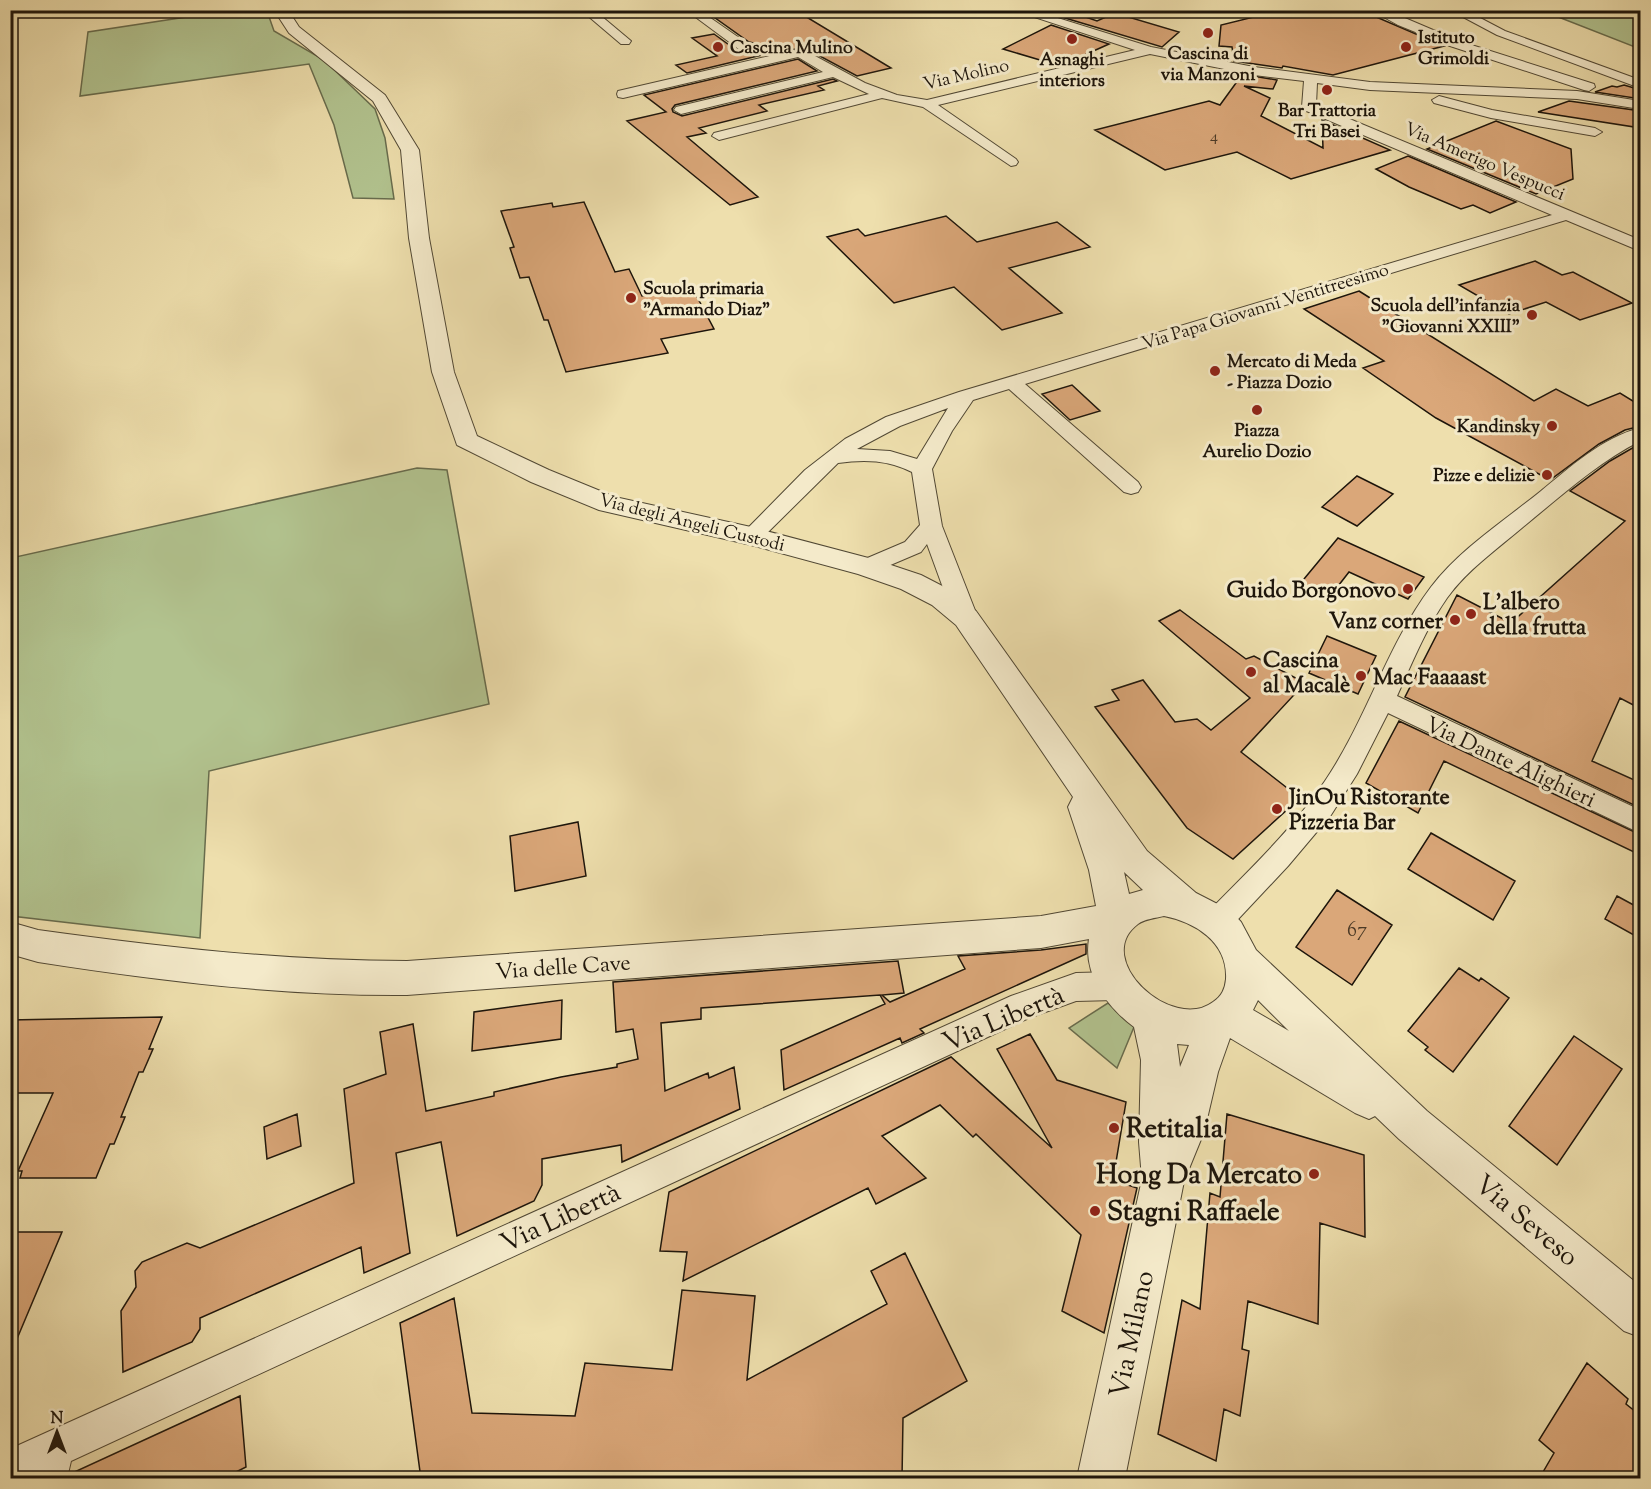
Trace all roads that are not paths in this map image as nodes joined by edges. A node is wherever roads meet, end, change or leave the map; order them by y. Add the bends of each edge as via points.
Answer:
1 (280, 10) edge
2 (586, 10) edge
3 (691, 10) edge
4 (1018, 10) edge
5 (1376, 10) edge
6 (1455, 10) edge
7 (625, 40) dead end
8 (1149, 50) junction
9 (791, 55) junction
10 (833, 73) junction
11 (1311, 78) junction
12 (1641, 84) edge
13 (1395, 87) junction
14 (623, 94) dead end
15 (880, 95) junction
16 (1620, 100) junction
17 (927, 104) junction
18 (1641, 105) edge
19 (681, 110) dead end
20 (1595, 132) dead end
21 (719, 136) dead end
22 (1011, 162) dead end
23 (1564, 216) junction
24 (1641, 246) edge
25 (1012, 382) junction
26 (966, 396) junction
27 (1641, 434) edge
28 (1618, 444) junction
29 (1641, 456) edge
30 (833, 457) junction
31 (922, 469) junction
32 (1131, 487) dead end
33 (931, 526) junction
34 (751, 536) junction
35 (866, 567) junction
36 (966, 618) junction
37 (1381, 699) junction
38 (1071, 772) junction
39 (1641, 822) edge
40 (1183, 904) junction
41 (1116, 918) junction
42 (1217, 922) junction
43 (10, 938) edge
44 (1244, 962) junction
45 (1116, 986) junction
46 (1151, 1018) junction
47 (1219, 1020) junction
48 (1413, 1125) junction
49 (1161, 1189) junction
50 (1641, 1315) edge
51 (51, 1464) edge
52 (10, 1469) edge
53 (1101, 1479) edge

1 - 34 street, Via degli Angeli Custodi via 294,30 379,98 410,150 419,238 443,372 466,440 608,504
2 - 7 street
3 - 9 street, Via Molino via 744,46
4 - 8 street
5 - 16 street via 1472,50
6 - 12 street via 1501,33
8 - 11 street
8 - 17 street, Via Molino
9 - 10 street, Via Molino via 800,53
9 - 14 street
10 - 15 street, Via Molino
10 - 19 street
11 - 13 street
11 - 23 street, Via Amerigo Vespucci via 1309,107
13 - 16 street
13 - 20 street via 1491,114
15 - 17 street, Via Molino
15 - 21 street
16 - 18 street
17 - 22 street
23 - 24 street, Via Amerigo Vespucci
23 - 25 street, Via Papa Giovanni Ventitreesimo
25 - 26 street, Via Papa Giovanni Ventitreesimo
25 - 32 street
26 - 30 street, Via Papa Giovanni Ventitreesimo via 905,417 853,442
26 - 31 street
27 - 28 street
28 - 29 street
28 - 37 street via 1582,467 1450,579 1431,604
30 - 31 street via 878,453
30 - 34 street, Via Papa Giovanni Ventitreesimo
31 - 33 street
33 - 35 street via 913,547
33 - 36 street
34 - 35 street, Via degli Angeli Custodi
35 - 36 street, Via degli Angeli Custodi via 911,582 942,598
36 - 38 street, Via degli Angeli Custodi
37 - 39 street, Via Dante Alighieri
37 - 42 street via 1348,766 1317,812
38 - 40 street, Via degli Angeli Custodi via 1135,861
38 - 41 street, Via degli Angeli Custodi via 1106,870
40 - 41 street via 1146,902
40 - 42 street via 1201,910
41 - 43 street, Via delle Cave via 1020,934 362,979 227,970 38,946
41 - 45 street via 1104,952
42 - 44 street via 1238,947
44 - 47 street via 1245,982 1240,1001
44 - 48 street, Via Seveso
45 - 46 street via 1131,1004
45 - 51 street, Via Libertà via 1076,987 1022,1006
46 - 47 street via 1192,1027
46 - 49 street, Via Milano via 1161,1060
47 - 48 street, Via Seveso
47 - 49 street, Via Milano via 1198,1072 1181,1140
48 - 50 street, Via Seveso
49 - 53 street, Via Milano
51 - 52 street, Via Libertà

